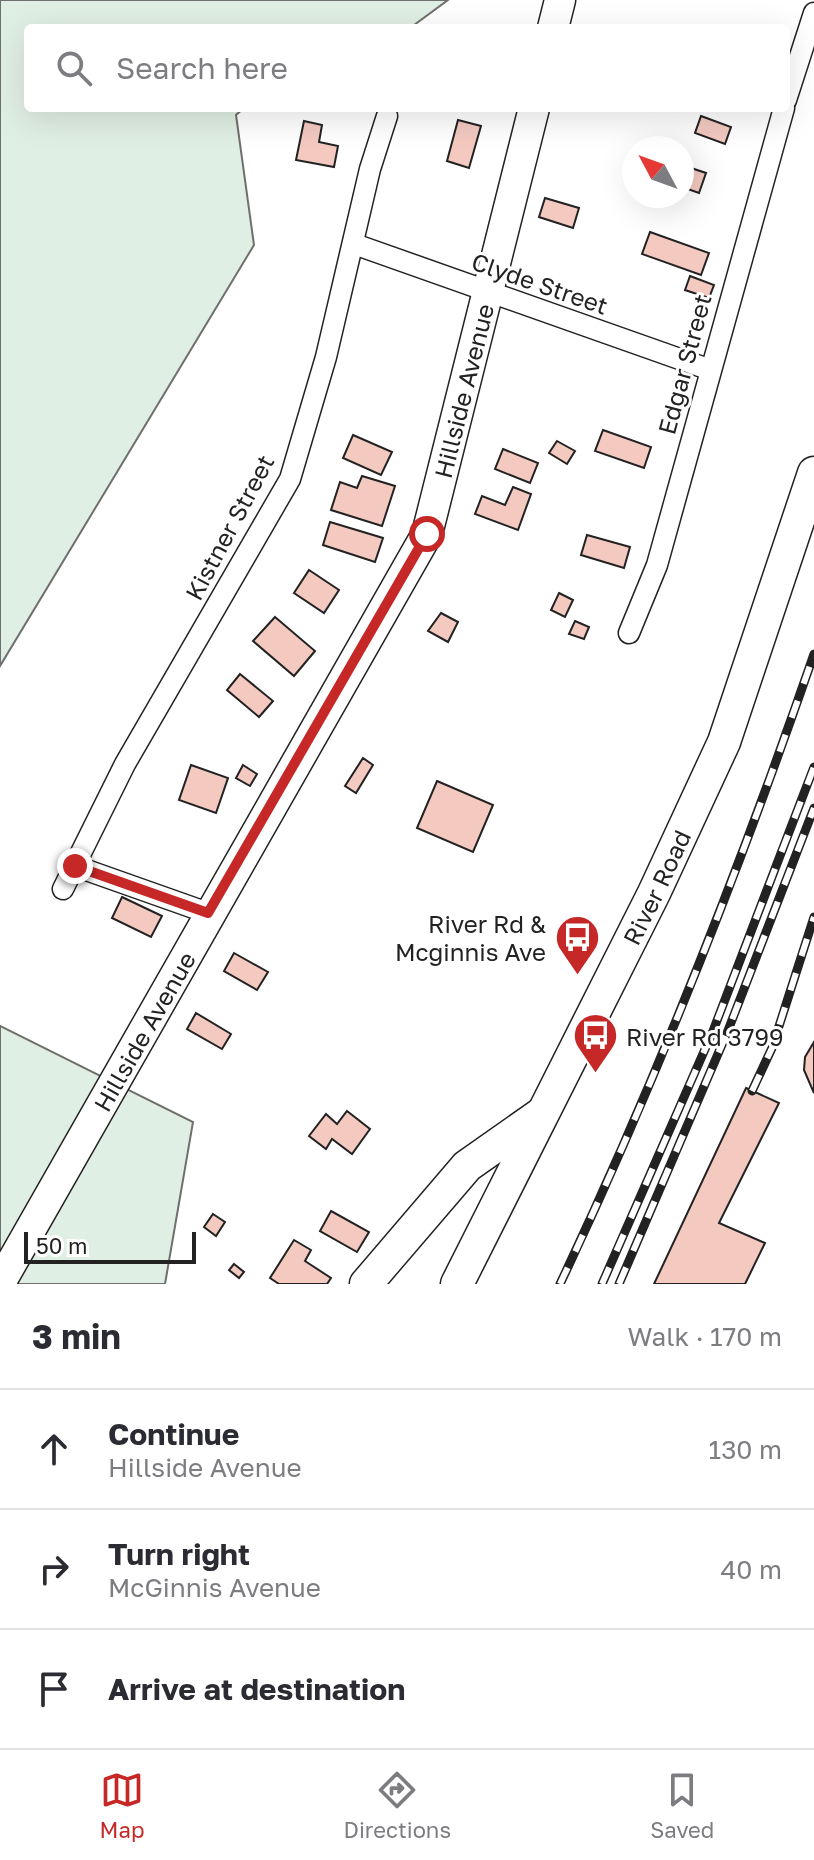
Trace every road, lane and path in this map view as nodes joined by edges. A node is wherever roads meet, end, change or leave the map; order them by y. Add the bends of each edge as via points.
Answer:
1 (560, 0) edge
2 (814, 13) edge
3 (554, 24) edge
4 (790, 88) edge
5 (533, 112) edge
6 (783, 112) edge
7 (387, 116) dead end
8 (354, 244) junction
9 (490, 293) junction
10 (708, 369) junction
11 (814, 473) edge
12 (629, 633) dead end
13 (75, 866) junction
14 (63, 889) dead end
15 (208, 913) junction
16 (544, 1112) junction
17 (0, 1283) edge
18 (366, 1284) edge
19 (457, 1284) edge

1 - 3 street
2 - 4 street
5 - 9 street, Hillside Avenue
6 - 10 street, Edgar Street
7 - 8 street, Kistner Street
8 - 9 street, Clyde Street
8 - 13 street, Kistner Street via 290,479 125,764
9 - 10 street, Clyde Street
9 - 15 street, Hillside Avenue via 427,534
10 - 12 street, Edgar Street via 657,565
11 - 16 main road, River Road via 724,742
13 - 14 street, Kistner Street
13 - 15 street
15 - 17 street, Hillside Avenue
16 - 18 main road via 467,1166
16 - 19 main road, River Road

